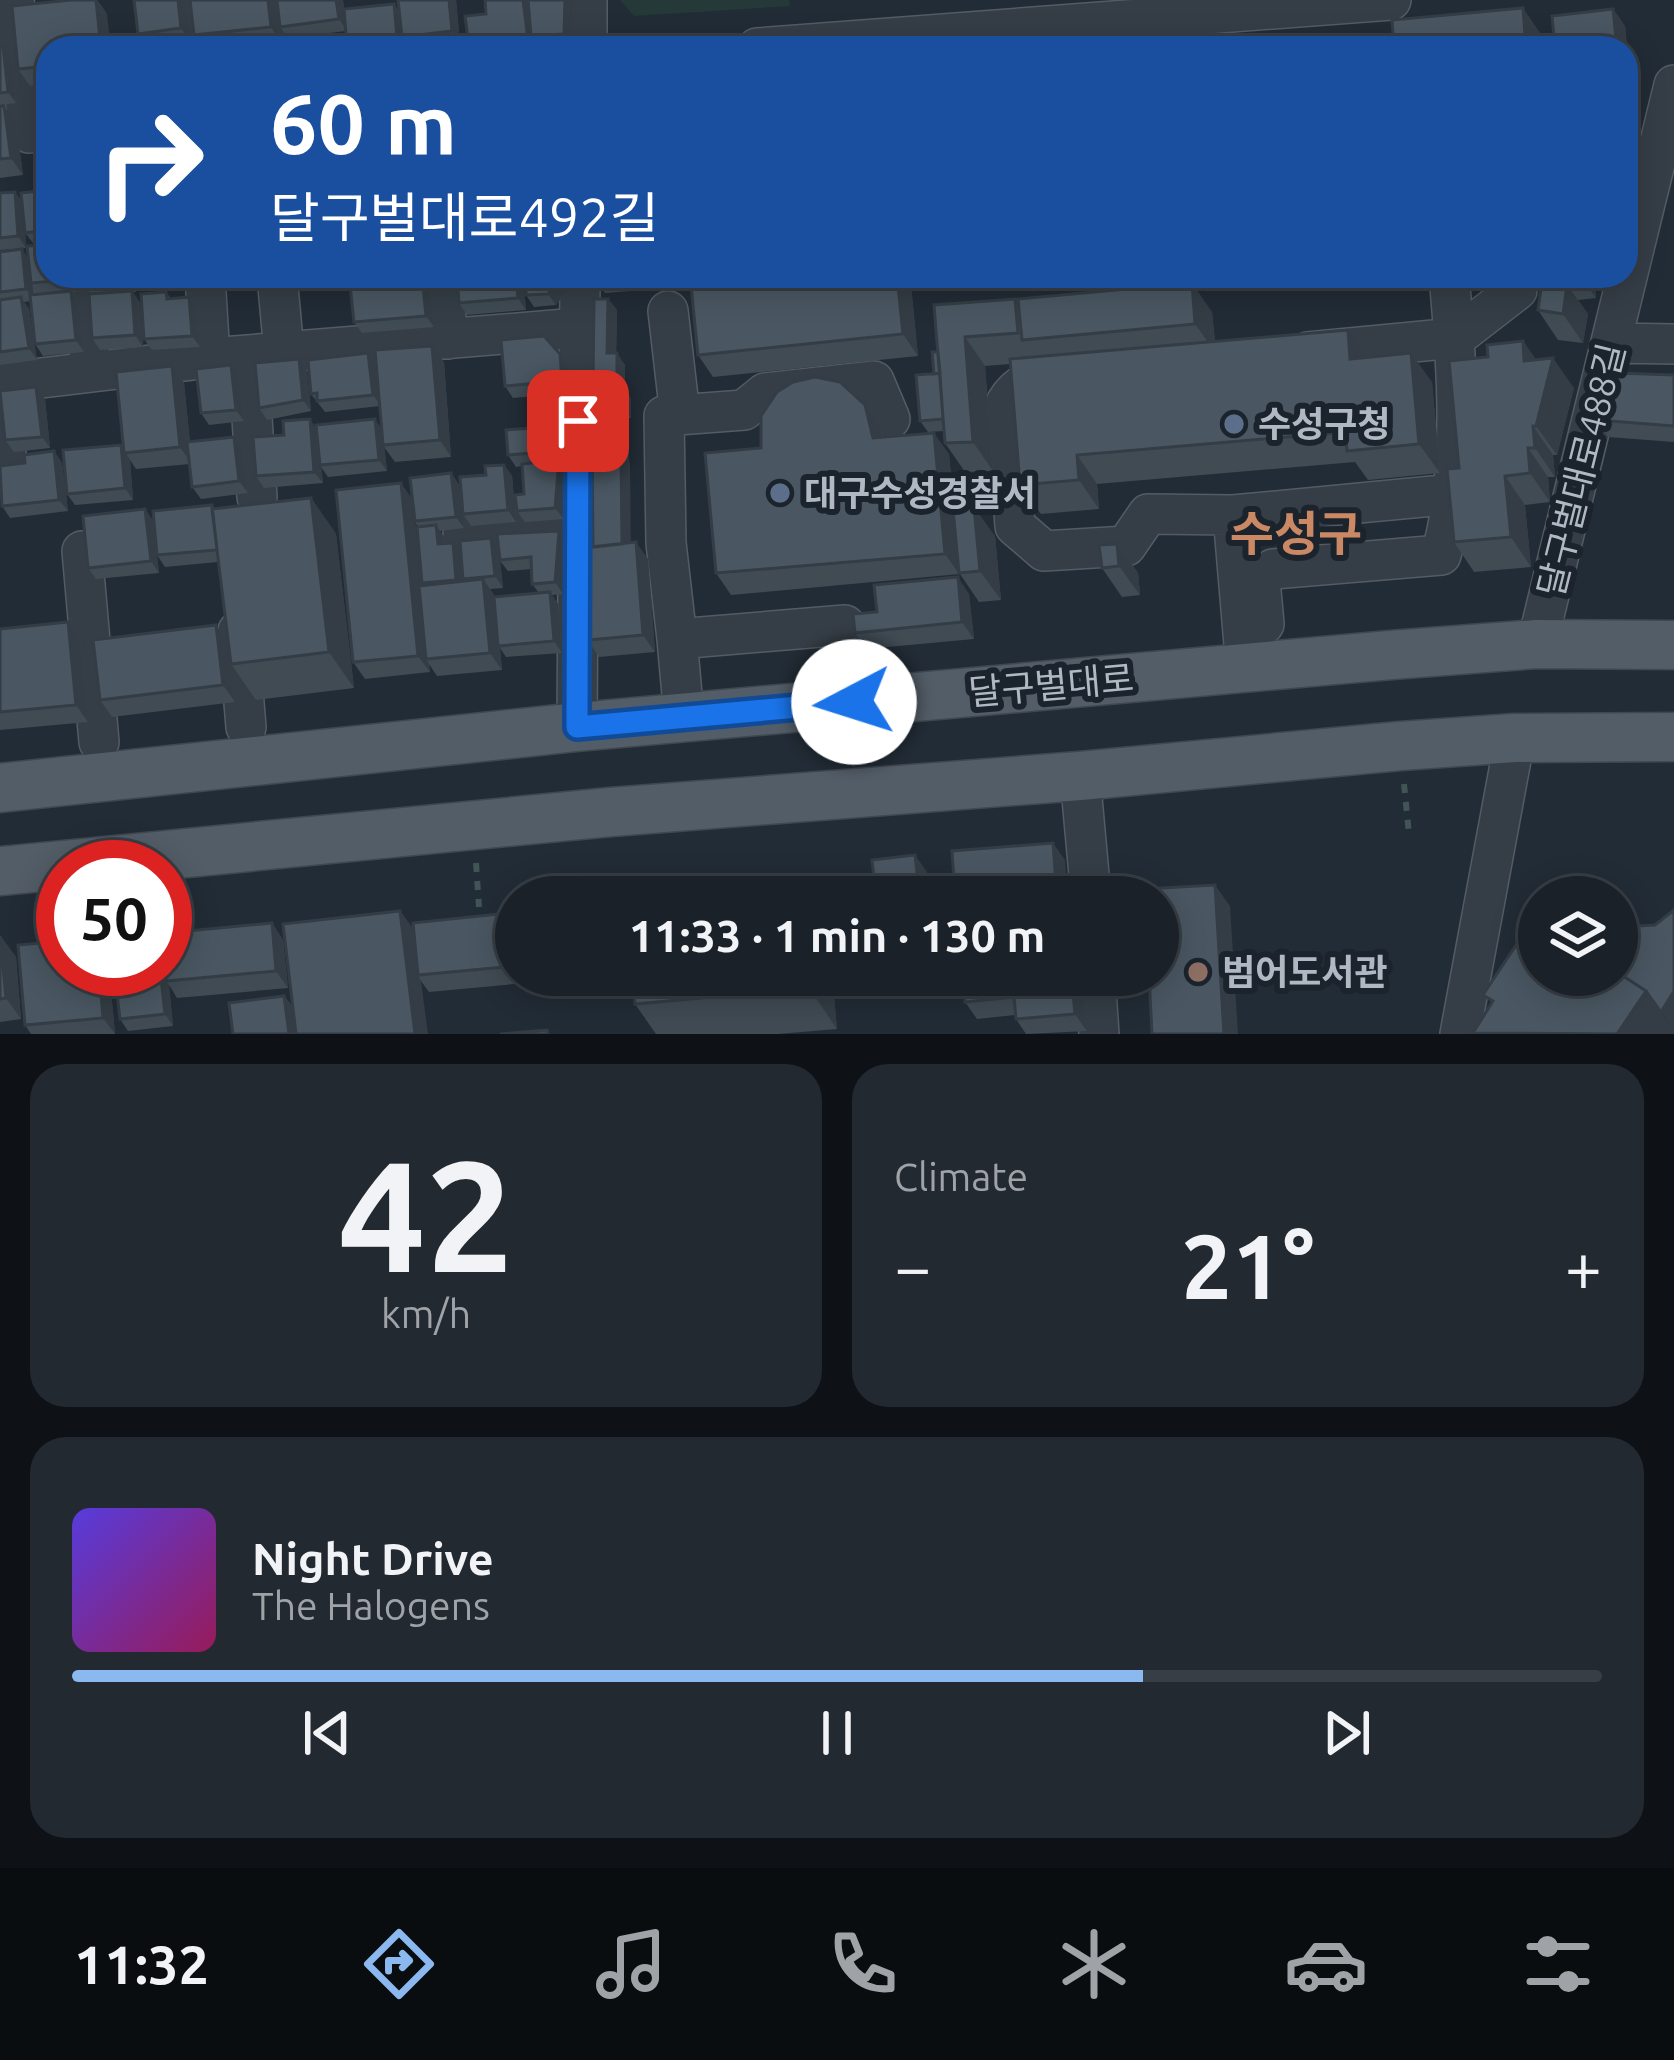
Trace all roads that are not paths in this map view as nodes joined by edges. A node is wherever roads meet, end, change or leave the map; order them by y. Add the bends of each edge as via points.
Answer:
1 (14, 0) edge
2 (190, 0) edge
3 (278, 0) edge
4 (587, 0) edge
5 (1391, 0) edge
6 (195, 36) edge
7 (282, 36) edge
8 (587, 36) edge
9 (916, 36) edge
10 (1674, 85) edge
11 (29, 134) dead end
12 (1638, 235) edge
13 (83, 288) edge
14 (212, 288) edge
15 (273, 288) edge
16 (443, 288) edge
17 (580, 288) edge
18 (1450, 288) edge
19 (1517, 288) edge
20 (1625, 288) edge
21 (668, 311) dead end
22 (578, 328) junction
23 (1454, 338) junction
24 (448, 339) junction
25 (1612, 343) junction
26 (1674, 344) edge
27 (248, 355) junction
28 (1267, 356) edge
29 (1102, 371) edge
30 (92, 372) junction
31 (0, 383) edge
32 (0, 394) edge
33 (680, 416) junction
34 (890, 419) dead end
35 (5, 454) edge
36 (1454, 494) junction
37 (256, 497) dead end
38 (1233, 515) junction
39 (578, 524) junction
40 (463, 535) edge
41 (82, 551) edge
42 (1299, 567) junction
43 (234, 587) edge
44 (677, 639) junction
45 (1537, 644) junction
46 (1674, 645) edge
47 (1257, 667) junction
48 (854, 702) junction
49 (684, 717) junction
50 (246, 727) dead end
51 (577, 727) junction
52 (1674, 737) edge
53 (1514, 738) junction
54 (99, 742) dead end
55 (1080, 776) junction
56 (0, 788) edge
57 (0, 871) edge
58 (1088, 876) edge
59 (1096, 996) edge
60 (1099, 1034) edge
61 (1460, 1034) edge

1 - 11 street
2 - 6 street
3 - 7 street
4 - 8 street
5 - 9 street
10 - 12 street, 달구벌대로488길
13 - 30 street
14 - 27 street
15 - 27 street
16 - 24 street
17 - 22 street
18 - 23 street
19 - 23 street
20 - 25 street, 달구벌대로488길
21 - 33 street
22 - 24 street
22 - 39 street via 559,469
23 - 28 street
23 - 36 street
24 - 27 street
25 - 26 street
25 - 45 street, 달구벌대로488길
27 - 30 street
27 - 37 street
29 - 38 street via 1032,378 1012,393 1006,404 1016,526 1044,551 1126,546 1148,514
30 - 31 street
32 - 35 street
33 - 34 street via 728,429 765,393 874,381
33 - 44 street via 664,416
36 - 38 street
36 - 42 street via 1441,555
38 - 42 street
38 - 47 street
39 - 40 street
39 - 51 street
41 - 54 street
42 - 47 street via 1273,569 1260,580
43 - 50 street
44 - 48 street via 844,625
44 - 49 street
45 - 46 main road, 달구벌대로
45 - 47 main road, 달구벌대로
47 - 48 main road, 달구벌대로
48 - 49 main road, 달구벌대로
49 - 51 main road, 달구벌대로
51 - 56 main road, 달구벌대로
52 - 53 main road
53 - 55 main road
53 - 61 street
55 - 57 main road
55 - 58 street
59 - 60 street

